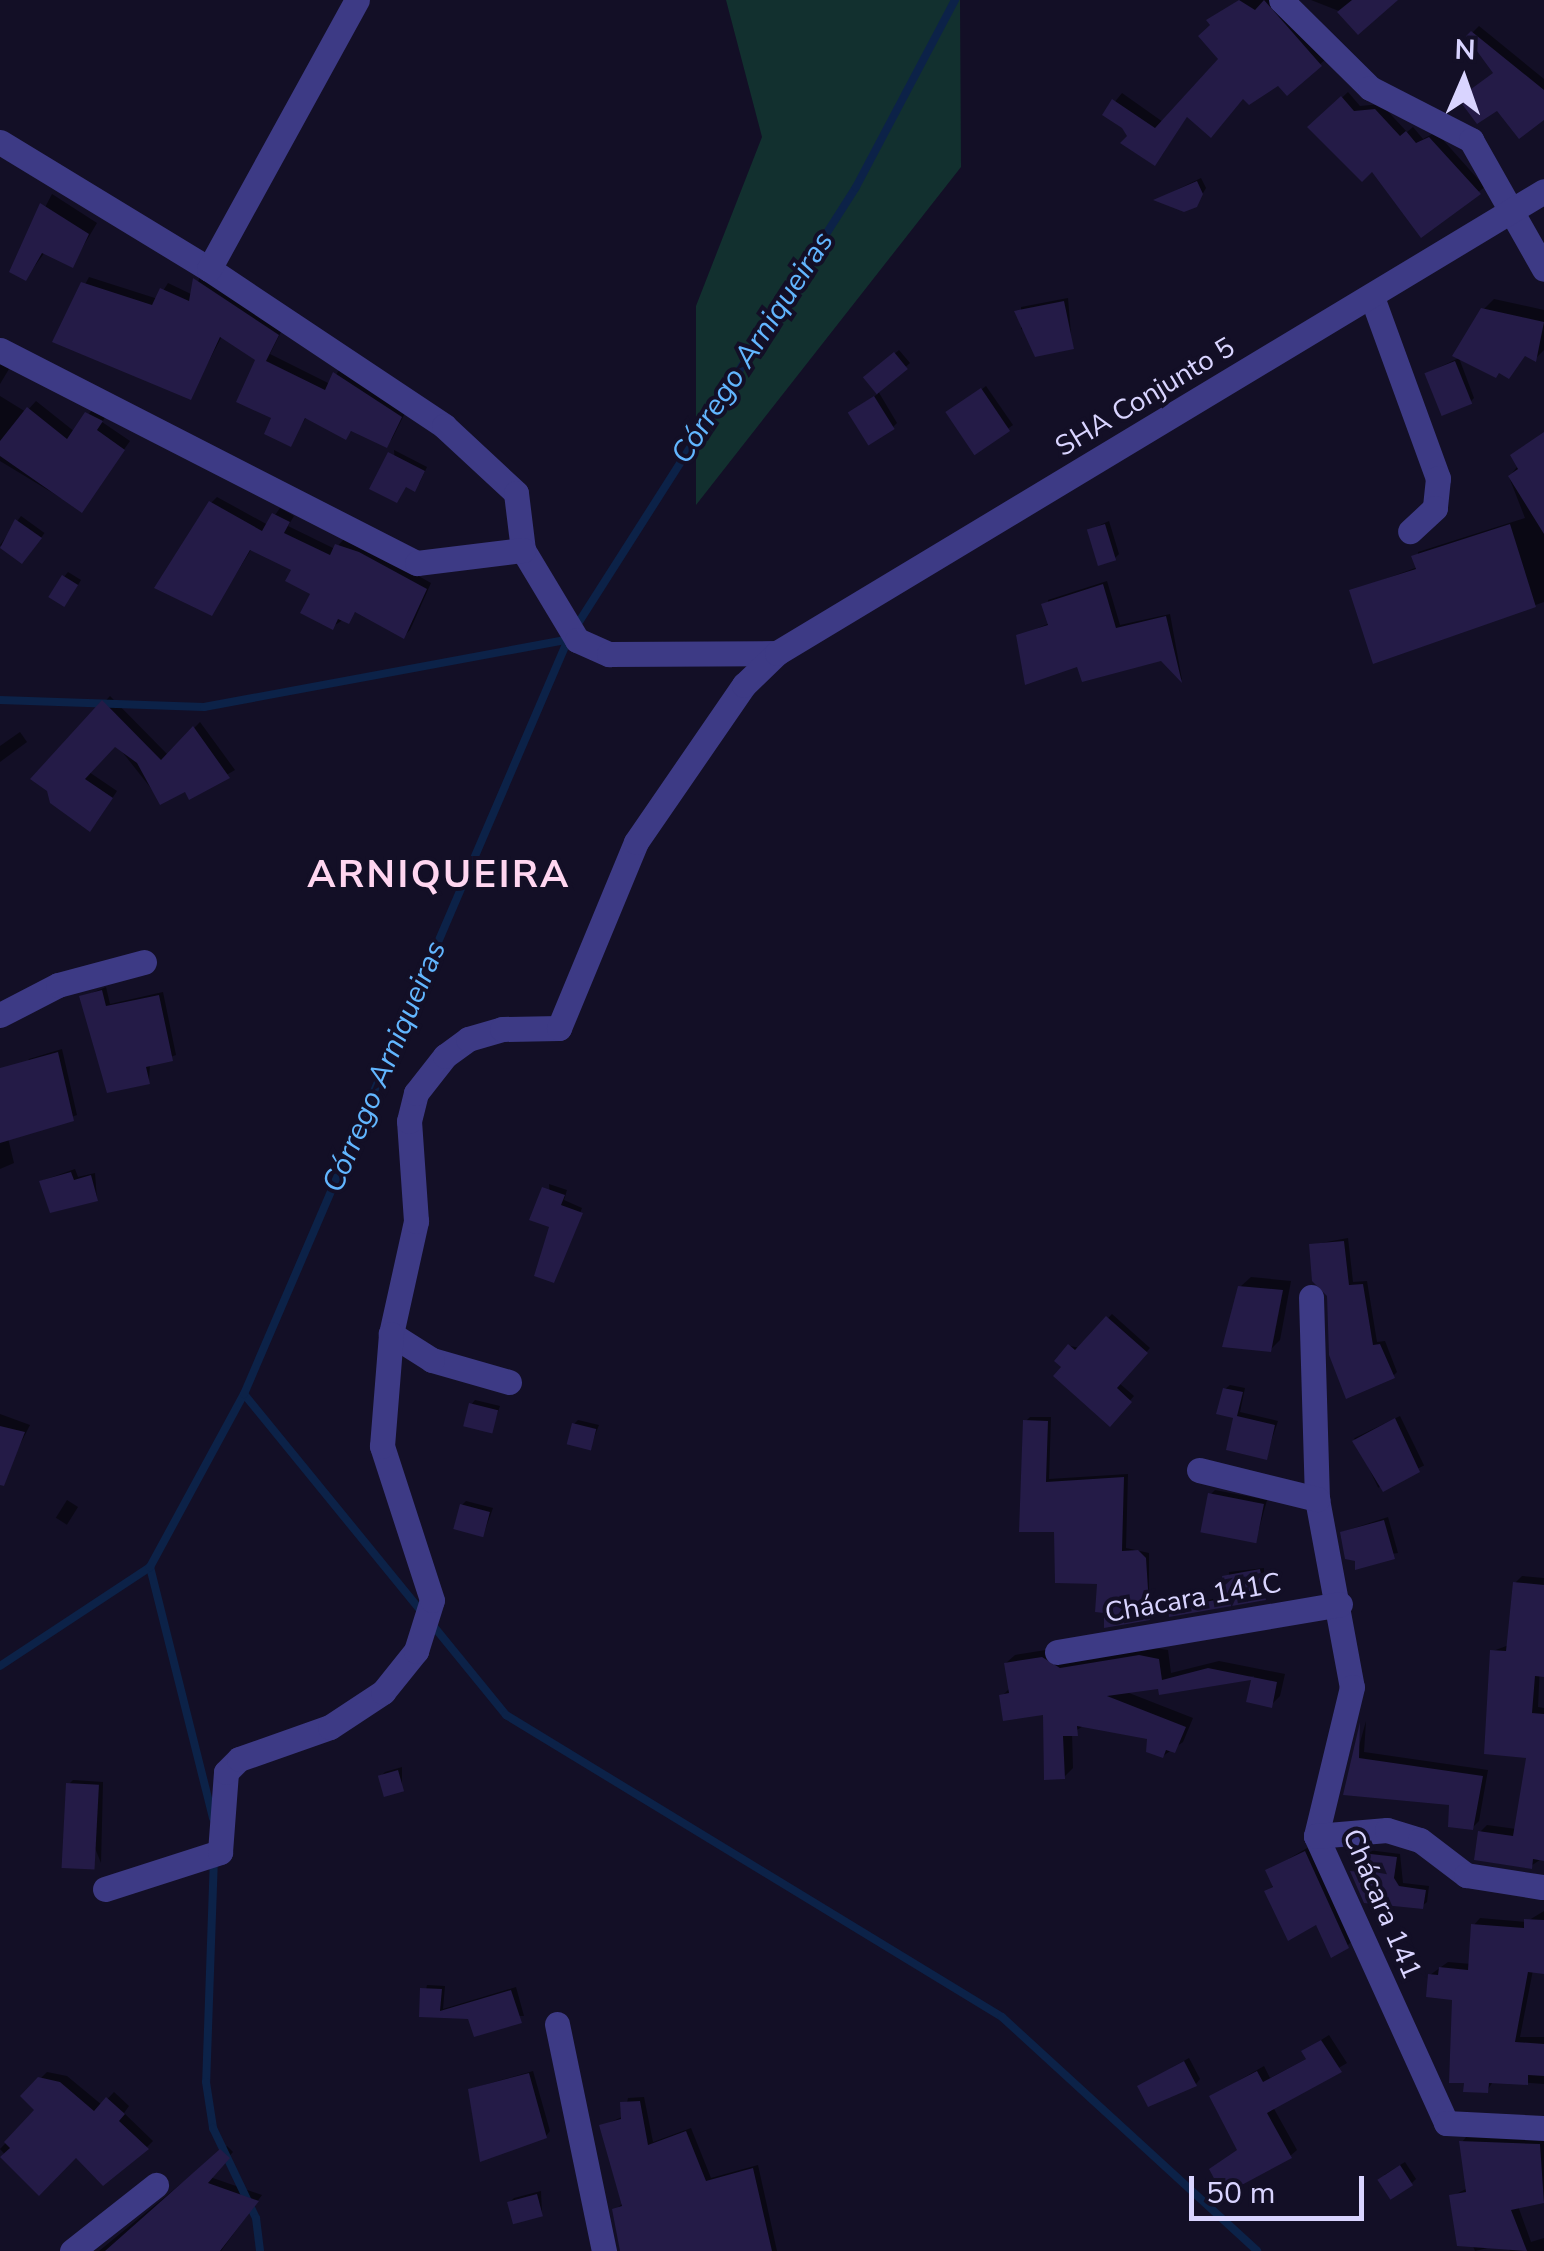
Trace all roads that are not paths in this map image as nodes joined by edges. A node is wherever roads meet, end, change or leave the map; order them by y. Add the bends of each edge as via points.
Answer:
1 (357, 0) edge
2 (1281, 0) edge
3 (0, 142) edge
4 (1544, 192) edge
5 (1510, 212) junction
6 (1544, 269) edge
7 (209, 270) junction
8 (1372, 297) junction
9 (0, 350) edge
10 (1410, 531) dead end
11 (523, 550) junction
12 (777, 653) junction
13 (144, 962) dead end
14 (0, 1014) edge
15 (1311, 1297) dead end
16 (392, 1334) junction
17 (509, 1382) dead end
18 (1199, 1470) dead end
19 (1317, 1499) junction
20 (1340, 1604) junction
21 (1057, 1652) dead end
22 (1316, 1836) junction
23 (1542, 1887) edge
24 (106, 1889) dead end
25 (558, 2024) dead end
26 (1544, 2128) edge
27 (156, 2185) dead end
28 (72, 2251) edge
29 (604, 2251) edge

1 - 7 street
2 - 5 street via 1370,88 1471,140
3 - 7 street
4 - 5 street, SHA Conjunto 5
5 - 6 street
5 - 8 street, SHA Conjunto 5
7 - 11 street via 444,426 516,493
8 - 10 street via 1438,478 1435,508
8 - 12 street, SHA Conjunto 5
9 - 11 street via 417,563
11 - 12 street via 577,640 609,654
12 - 16 street via 720,715 636,842 559,1028 502,1030 468,1040 444,1056 416,1093 409,1137 416,1221
13 - 14 street via 58,985
15 - 19 street, Chácara 141
16 - 17 street via 432,1360
16 - 24 street via 382,1446 432,1600 416,1651 384,1692 330,1727 238,1760 226,1772 220,1852
18 - 19 street
19 - 20 street, Chácara 141
20 - 21 street, Chácara 141C
20 - 22 street, Chácara 141 via 1352,1688
22 - 23 street via 1387,1830 1420,1840 1466,1875
22 - 26 street, Chácara 141 via 1446,2123
25 - 29 street
27 - 28 street

